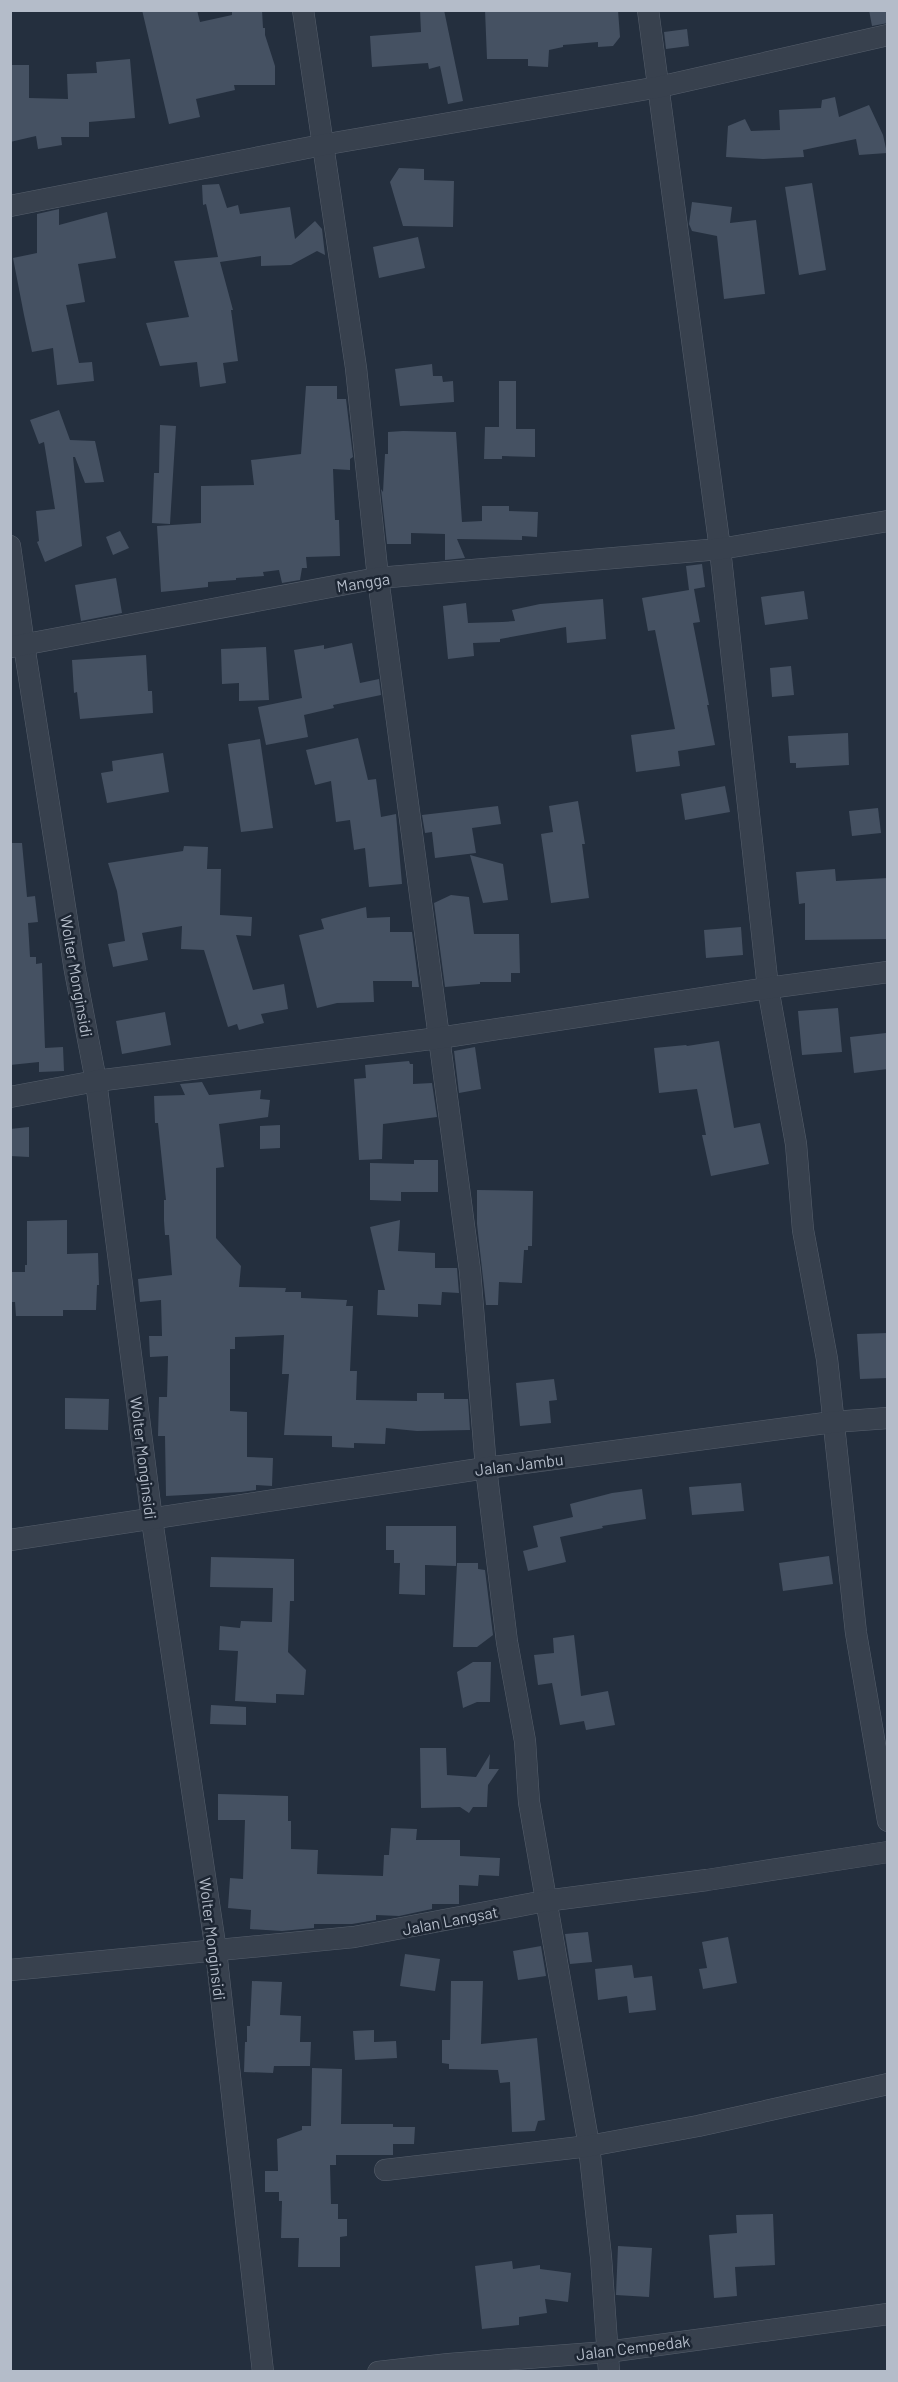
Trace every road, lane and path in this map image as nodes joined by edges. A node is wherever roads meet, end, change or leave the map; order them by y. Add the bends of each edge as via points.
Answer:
1 (303, 10) edge
2 (648, 10) edge
3 (888, 34) edge
4 (659, 87) junction
5 (322, 146) junction
6 (10, 206) edge
7 (888, 521) edge
8 (10, 546) edge
9 (720, 549) junction
10 (378, 578) junction
11 (17, 646) edge
12 (888, 972) edge
13 (768, 988) junction
14 (438, 1038) junction
15 (96, 1081) junction
16 (10, 1097) edge
17 (888, 1418) edge
18 (832, 1422) junction
19 (486, 1468) junction
20 (152, 1520) junction
21 (10, 1540) edge
22 (888, 1821) edge
23 (888, 1852) edge
24 (545, 1901) junction
25 (216, 1951) junction
26 (10, 1970) edge
27 (888, 2084) edge
28 (589, 2146) junction
29 (385, 2170) dead end
30 (888, 2314) edge
31 (608, 2362) edge
32 (263, 2372) edge
33 (378, 2372) edge

1 - 5 street
2 - 4 street
3 - 4 street
4 - 5 street
4 - 9 street
5 - 6 street
5 - 10 street via 356,368
7 - 9 street, Mangga
8 - 11 street, Wolter Monginsidi
9 - 10 street, Mangga
9 - 13 street
10 - 11 street, Mangga
10 - 14 street
11 - 15 street, Wolter Monginsidi
12 - 13 street
13 - 14 street
13 - 18 street via 796,1144 803,1230 827,1359
14 - 15 street
14 - 19 street via 470,1271
15 - 16 street
15 - 20 street, Wolter Monginsidi
17 - 18 street, Jalan Jambu
18 - 19 street, Jalan Jambu
18 - 22 street via 856,1633
19 - 20 street, Jalan Jambu
19 - 24 street
20 - 21 street, Jalan Jambu
20 - 25 street, Wolter Monginsidi
23 - 24 street, Jalan Langsat
24 - 25 street, Jalan Langsat via 354,1937
24 - 28 street
25 - 26 street, Jalan Langsat
25 - 32 street, Wolter Monginsidi
27 - 28 street
28 - 29 street
28 - 31 street
30 - 31 street, Jalan Cempedak
31 - 33 street, Jalan Cempedak via 449,2364

